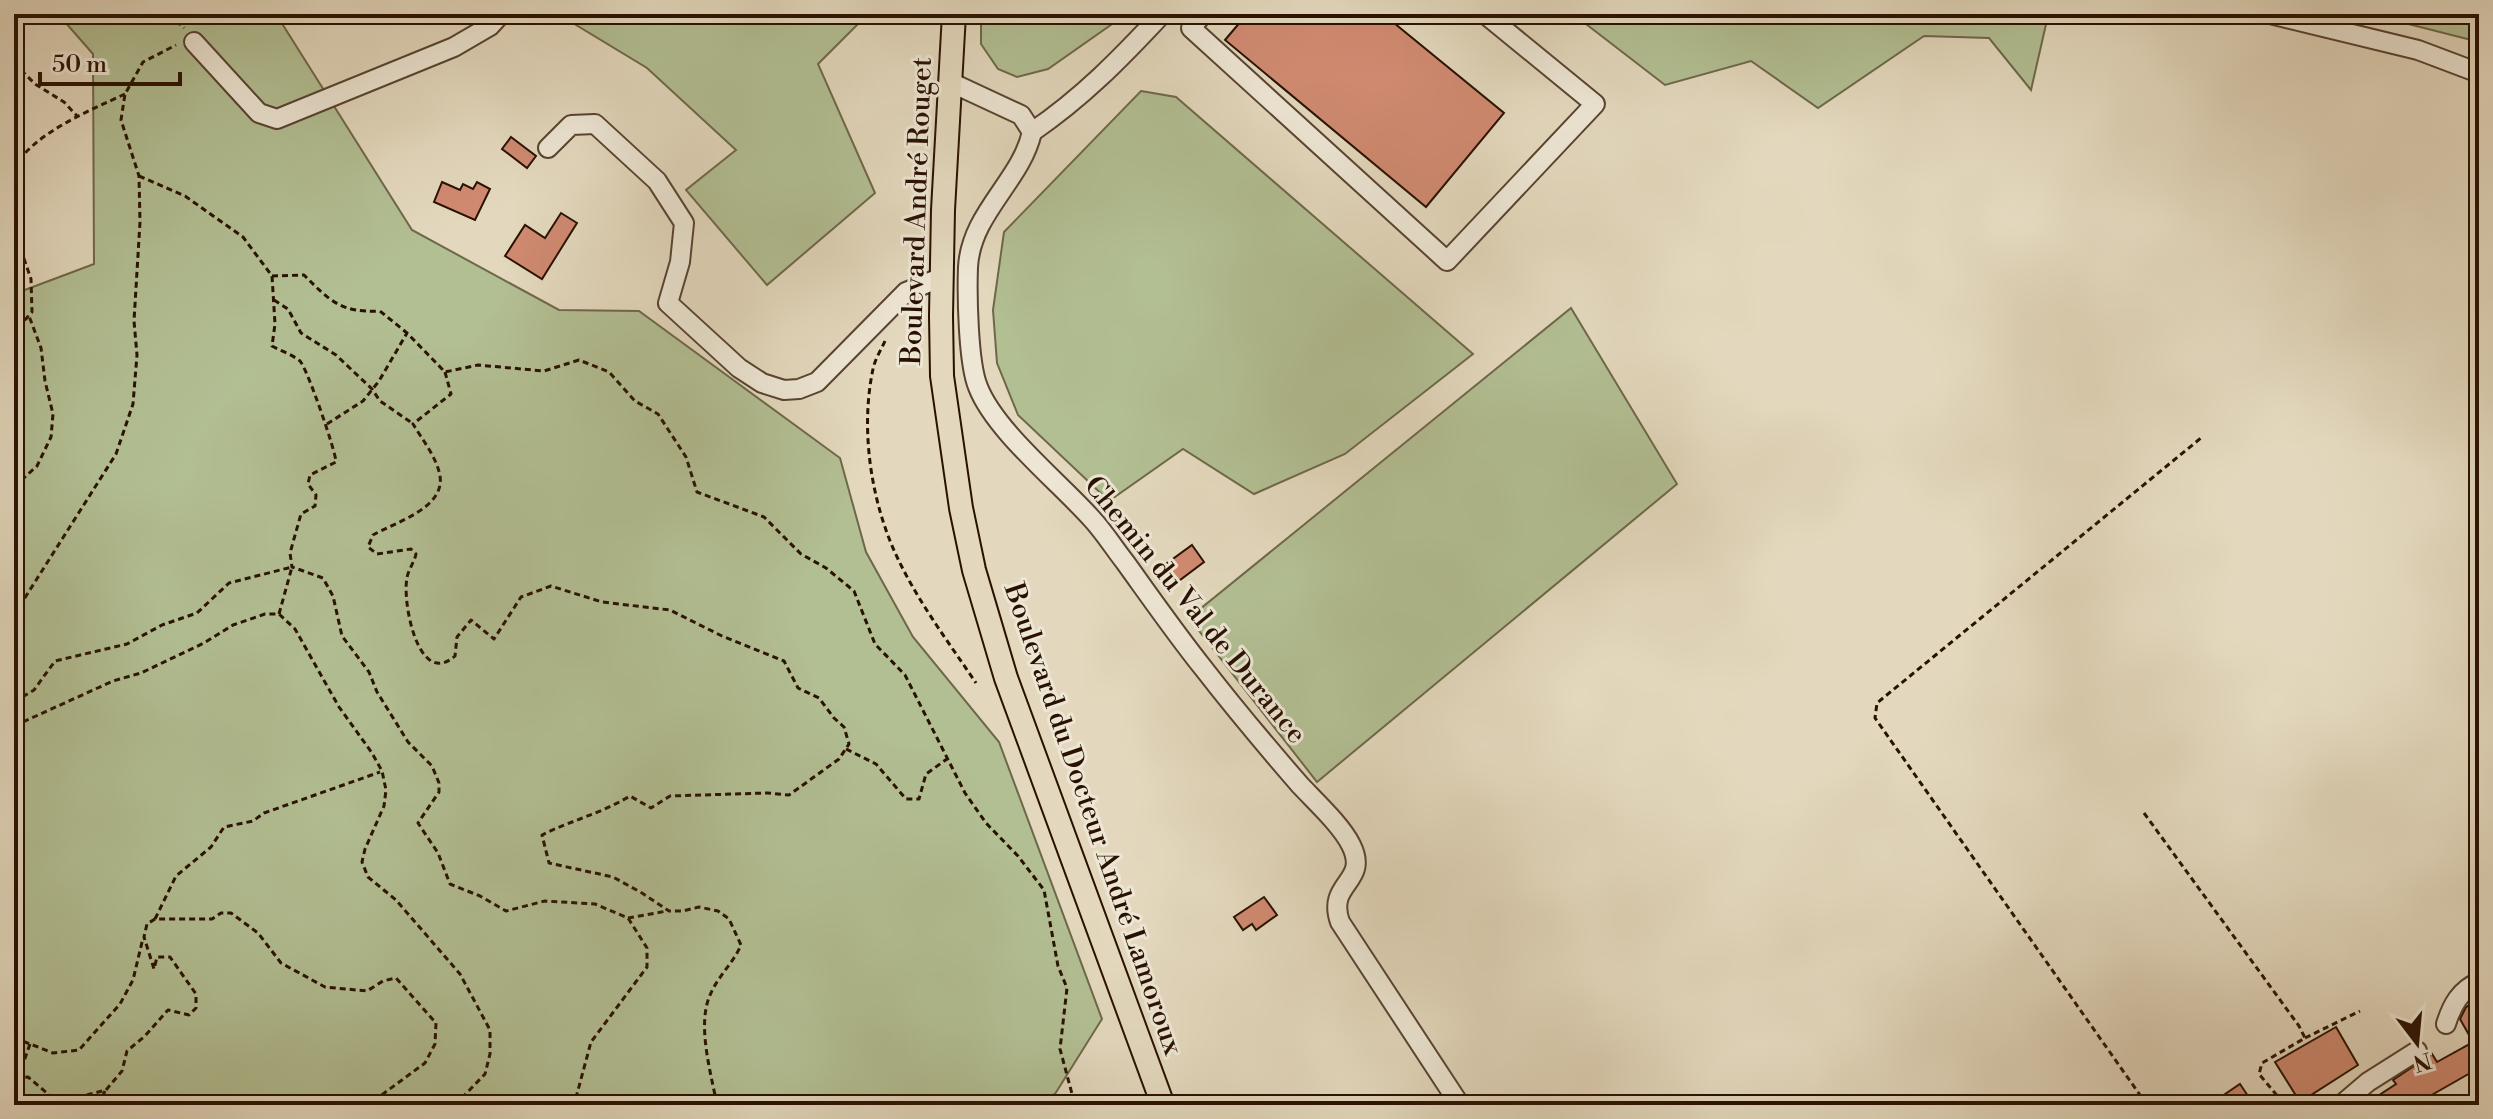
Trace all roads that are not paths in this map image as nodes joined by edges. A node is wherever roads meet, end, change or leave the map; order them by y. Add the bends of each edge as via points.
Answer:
1 (501, 14) edge
2 (954, 14) edge
3 (1162, 14) edge
4 (1203, 14) edge
5 (1485, 14) edge
6 (2270, 14) edge
7 (194, 42) road end
8 (2479, 73) edge
9 (950, 82) junction
10 (1032, 132) junction
11 (548, 148) dead end
12 (942, 277) junction
13 (952, 457) joint
14 (2479, 982) edge
15 (2446, 1024) dead end
16 (2417, 1051) dead end
17 (1163, 1105) edge
18 (1460, 1105) edge
19 (2341, 1105) edge

1 - 7 street via 454,47 277,119 259,113
2 - 9 main road, Boulevard André Rouget
3 - 10 street via 1110,70
4 - 5 street via 1191,28 1447,261 1595,104
6 - 8 street via 2418,50
9 - 10 street via 1021,115
9 - 12 main road, Boulevard André Rouget
10 - 18 street, Chemin du Val de Durance via 1028,149 985,212 968,264 977,386 994,415 1094,521 1204,669 1349,840 1357,860 1355,873 1338,897 1340,922
11 - 12 street via 571,125 595,124 657,181 684,223 668,303 762,383 784,390 817,382 906,292
12 - 13 main road, Boulevard André Rouget via 942,376
13 - 17 main road, Boulevard du Docteur André Lamoroux via 974,570 1006,678
14 - 15 street via 2467,987 2451,1006
16 - 19 street

